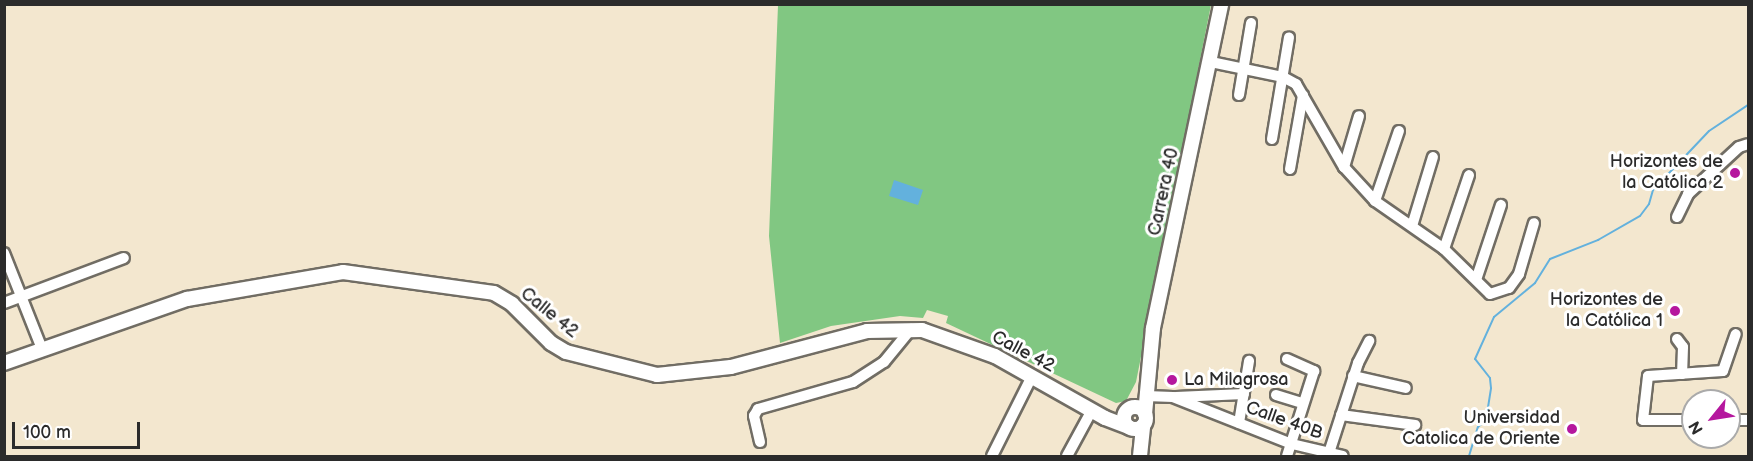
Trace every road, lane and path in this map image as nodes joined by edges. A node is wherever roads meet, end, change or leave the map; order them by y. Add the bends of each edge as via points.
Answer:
1 (1221, 4) edge
2 (1251, 23) dead end
3 (1289, 37) dead end
4 (1211, 62) junction
5 (1243, 69) junction
6 (1282, 77) junction
7 (1239, 95) dead end
8 (1303, 95) junction
9 (1359, 116) dead end
10 (1399, 131) dead end
11 (1272, 139) dead end
12 (1749, 144) edge
13 (1433, 157) dead end
14 (1344, 167) junction
15 (1290, 169) dead end
16 (1469, 175) dead end
17 (1375, 201) junction
18 (1501, 205) dead end
19 (1677, 217) dead end
20 (1534, 223) dead end
21 (1412, 226) junction
22 (1444, 249) junction
23 (4, 253) edge
24 (124, 258) dead end
25 (1477, 277) junction
26 (21, 297) junction
27 (4, 303) edge
28 (910, 329) junction
29 (1736, 334) dead end
30 (1677, 339) dead end
31 (1369, 341) dead end
32 (42, 349) junction
33 (1287, 359) dead end
34 (1249, 361) dead end
35 (4, 363) edge
36 (1682, 374) junction
37 (1032, 376) junction
38 (1353, 376) junction
39 (1406, 388) dead end
40 (1146, 392) junction
41 (1244, 394) junction
42 (1276, 395) dead end
43 (1173, 397) junction
44 (1303, 403) junction
45 (1094, 410) junction
46 (1341, 415) junction
47 (1135, 418) junction
48 (1681, 420) edge
49 (1239, 423) junction
50 (1415, 425) dead end
51 (760, 442) dead end
52 (1292, 444) junction
53 (1144, 451) edge
54 (1328, 455) edge
55 (992, 456) edge
56 (1067, 456) edge
57 (1287, 456) edge
58 (1343, 456) edge

1 - 4 main road, Carrera 40
2 - 5 street
3 - 6 street
4 - 5 street
4 - 40 main road, Carrera 40 via 1153,328
5 - 6 street
5 - 7 street
6 - 8 street via 1296,84
6 - 11 street
8 - 14 street
8 - 15 street
9 - 14 street
10 - 17 street
12 - 19 street via 1739,147 1688,194
13 - 21 street
14 - 17 street
16 - 22 street
17 - 21 street
18 - 25 street
20 - 25 street via 1519,274 1509,288 1490,294
21 - 22 street
22 - 25 street
23 - 26 street
24 - 26 street
26 - 27 street
26 - 32 street
28 - 32 main road, Calle 42 via 867,331 708,372 657,375 566,352 494,293 343,272 187,299
28 - 37 main road, Calle 42 via 970,345
28 - 51 street via 884,362 853,382 758,409 754,416
29 - 36 street via 1723,371
30 - 36 street via 1683,347
31 - 38 street
32 - 35 main road, Calle 42
33 - 44 street via 1314,371
34 - 41 street
36 - 48 street via 1648,376 1643,420
37 - 45 main road, Calle 42
37 - 55 street
38 - 39 street
38 - 46 street
40 - 43 street, Calle 40B
40 - 47 main road, Carrera 40
41 - 43 street
41 - 49 street
42 - 44 street
43 - 49 street, Calle 40B
44 - 52 street
45 - 47 main road
45 - 56 street
46 - 50 street
46 - 54 street
47 - 53 main road
49 - 52 street, Calle 40B
52 - 54 street, Calle 40B
52 - 57 street
54 - 58 street, Calle 40B

